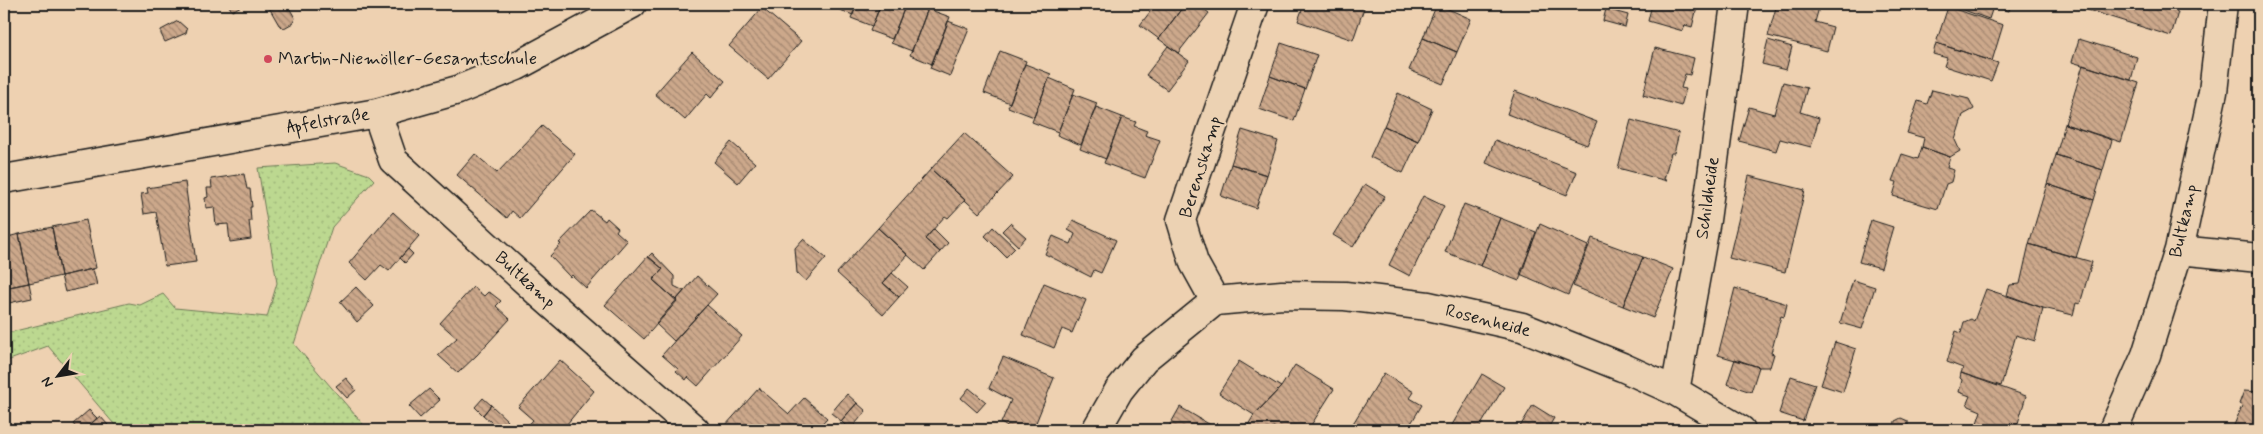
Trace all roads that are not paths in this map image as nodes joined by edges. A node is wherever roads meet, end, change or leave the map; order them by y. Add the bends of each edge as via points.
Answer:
1 (632, 4) edge
2 (1255, 4) edge
3 (1734, 4) edge
4 (2223, 4) edge
5 (377, 113) junction
6 (4, 179) edge
7 (2179, 250) junction
8 (2259, 258) edge
9 (1215, 301) junction
10 (1675, 391) junction
11 (695, 430) edge
12 (1096, 430) edge
13 (1740, 430) edge
14 (2113, 430) edge

1 - 5 street, Apfelstraße via 517,66 458,90
2 - 9 street, Berenskamp via 1181,220 1194,263
3 - 10 street, Schildheide via 1706,220
4 - 7 street, Bultkamp via 2213,92
5 - 6 street, Apfelstraße
5 - 11 street, Bultkamp via 393,160
7 - 8 street
7 - 14 street, Bultkamp via 2146,355
9 - 10 street, Rosenheide via 1313,294 1428,306 1522,327 1622,366
9 - 12 street via 1144,359 1119,390
10 - 13 street, Rosenheide

